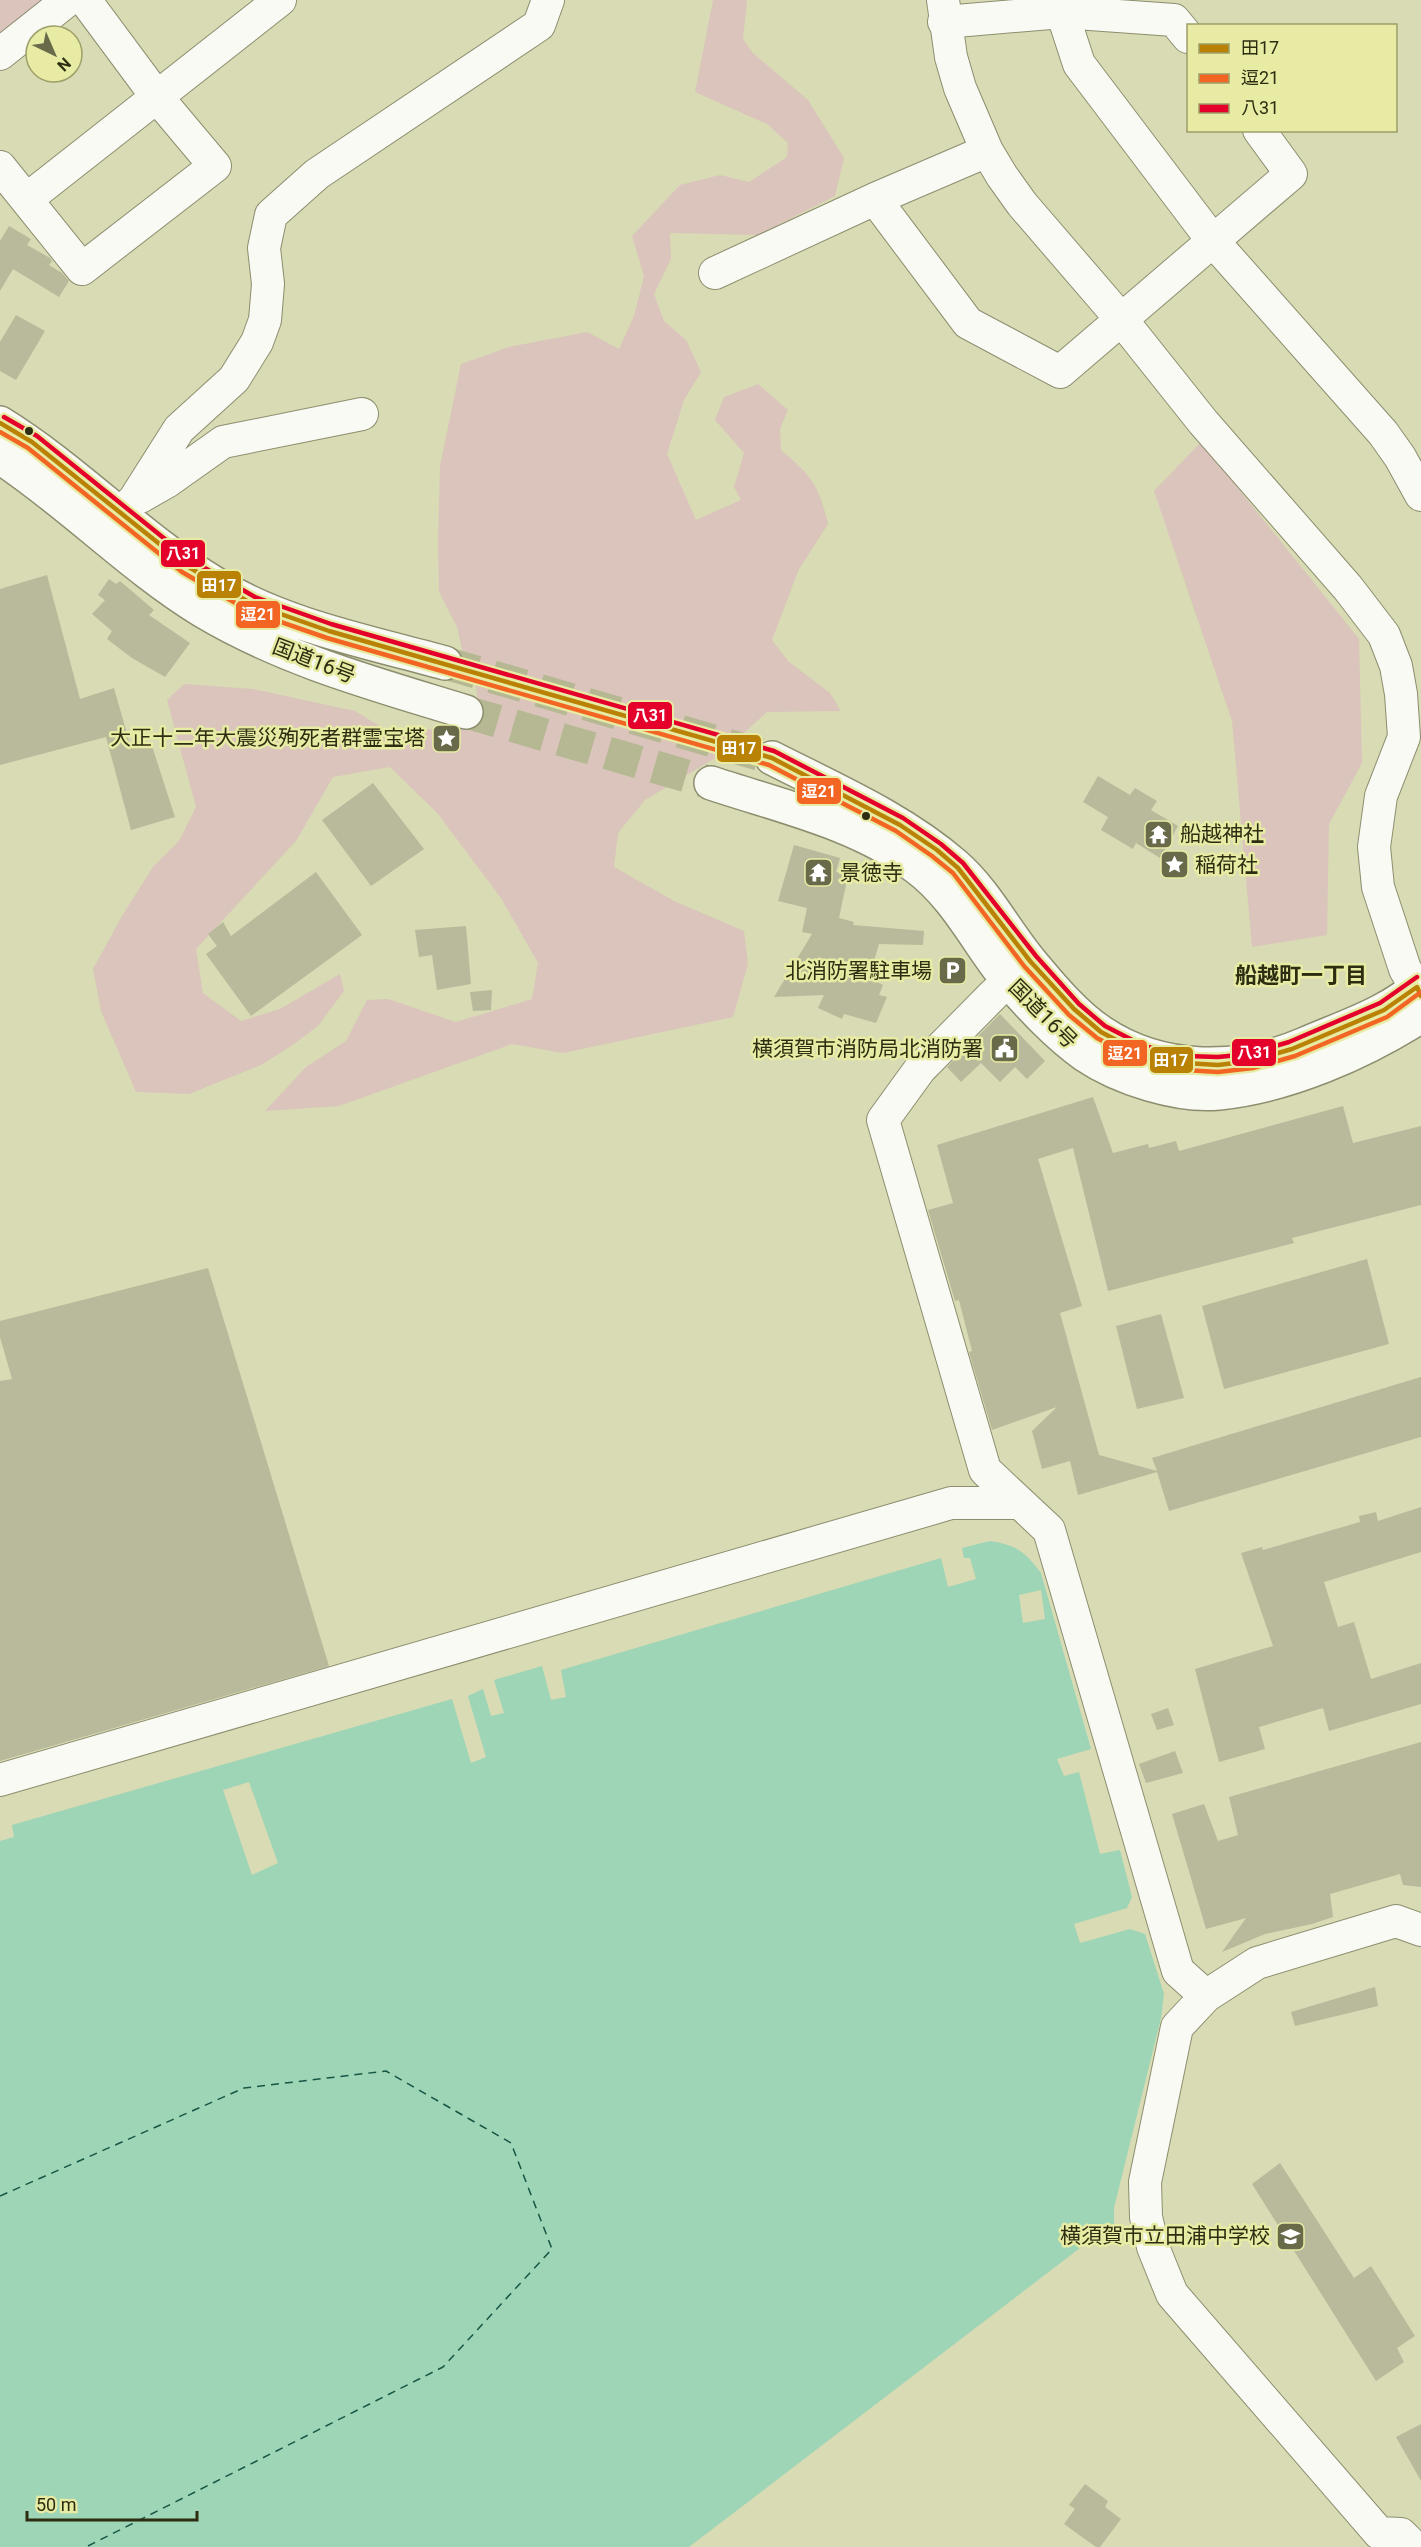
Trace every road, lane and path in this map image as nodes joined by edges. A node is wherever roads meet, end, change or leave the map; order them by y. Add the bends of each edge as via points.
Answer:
1 (68, 0) edge
2 (85, 0) edge
3 (280, 0) edge
4 (548, 0) edge
5 (1063, 6) edge
6 (944, 11) edge
7 (1187, 36) edge
8 (0, 54) edge
9 (157, 97) junction
10 (1260, 132) edge
11 (987, 151) junction
12 (0, 167) edge
13 (27, 199) junction
14 (876, 199) junction
15 (1213, 241) junction
16 (715, 273) dead end
17 (1121, 319) junction
18 (362, 414) dead end
19 (0, 423) edge
20 (0, 457) edge
21 (1421, 495) edge
22 (118, 516) junction
23 (353, 637) junction
24 (445, 663) tunnel mouth
25 (342, 674) junction
26 (1411, 690) edge
27 (466, 712) tunnel mouth
28 (772, 758) tunnel mouth
29 (711, 783) tunnel mouth
30 (1019, 971) junction
31 (1420, 996) edge
32 (1020, 1503) junction
33 (0, 1780) edge
34 (1421, 1930) edge
35 (1206, 1996) junction
36 (1414, 2547) edge

1 - 8 street
2 - 9 street
3 - 9 street
4 - 22 street via 539,25 317,174 271,215 264,248 268,284 265,320 257,342 234,379 179,429
5 - 6 street
5 - 7 street via 1174,20
5 - 15 street via 1079,64
6 - 11 street via 960,88
9 - 13 street
9 - 13 street via 214,166 82,269
10 - 15 street via 1291,174
11 - 14 street
11 - 17 street via 1022,204
12 - 13 street
14 - 16 street
14 - 17 street via 968,323 1060,372
15 - 17 street
15 - 21 street via 1383,433
17 - 26 street via 1384,635
18 - 22 street via 223,442
19 - 22 highway, 国道16号 via 32,442
20 - 22 highway, 国道16号 via 29,476
22 - 23 highway, 国道16号 via 215,584 252,604
22 - 25 highway, 国道16号 via 202,610 314,665
23 - 24 highway, 国道16号
23 - 25 highway
25 - 27 highway, 国道16号
26 - 31 street via 1404,737 1381,796 1374,848 1378,887 1405,969
28 - 30 highway, 国道16号 via 900,825 958,868 973,885
29 - 30 highway, 国道16号 via 882,843 918,868
30 - 31 highway, 国道16号 via 1101,1032 1141,1053 1185,1063 1251,1061 1292,1049
30 - 32 street via 920,1069 883,1120 985,1470
32 - 33 street via 951,1503
32 - 35 street via 1048,1530 1178,1971
34 - 35 street via 1396,1921 1257,1963
35 - 36 street via 1177,2027 1145,2182 1146,2217 1153,2247 1172,2294 1379,2533 1401,2534

